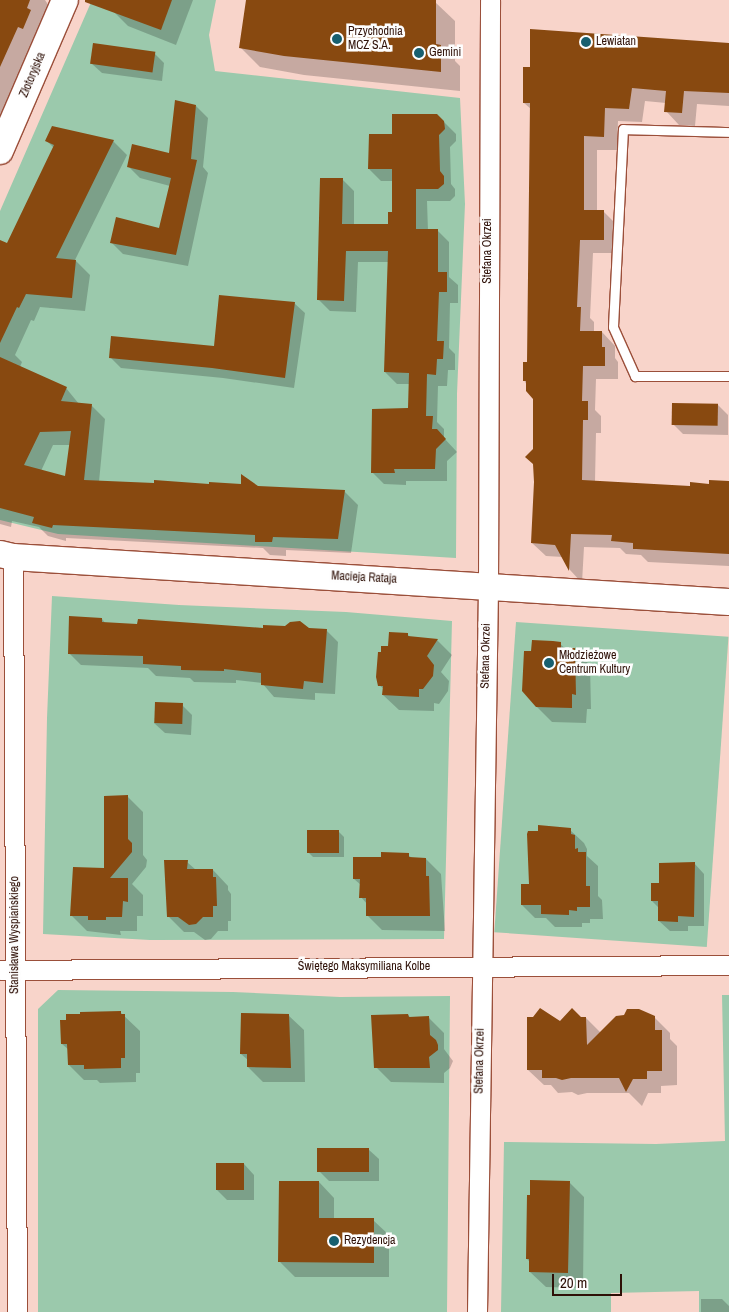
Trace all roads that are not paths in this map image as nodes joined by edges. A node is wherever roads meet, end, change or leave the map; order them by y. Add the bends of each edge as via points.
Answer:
1 (65, 0) edge
2 (490, 0) edge
3 (729, 132) edge
4 (0, 151) edge
5 (729, 376) edge
6 (6, 555) edge
7 (488, 586) junction
8 (729, 602) edge
9 (729, 965) edge
10 (481, 966) junction
11 (7, 970) edge
12 (17, 1312) edge
13 (477, 1312) edge

1 - 4 street, Złotoryjska
2 - 7 street, Stefana Okrzei
3 - 5 lane via 622,129 613,327 635,376
6 - 7 street, Macieja Rataja
6 - 11 street, Stanisława Wyspiańskiego
7 - 8 street, Macieja Rataja
7 - 10 street, Stefana Okrzei
9 - 10 street, Świętego Maksymiliana Kolbe
10 - 11 street, Świętego Maksymiliana Kolbe
10 - 13 street, Stefana Okrzei
11 - 12 street, Stanisława Wyspiańskiego

